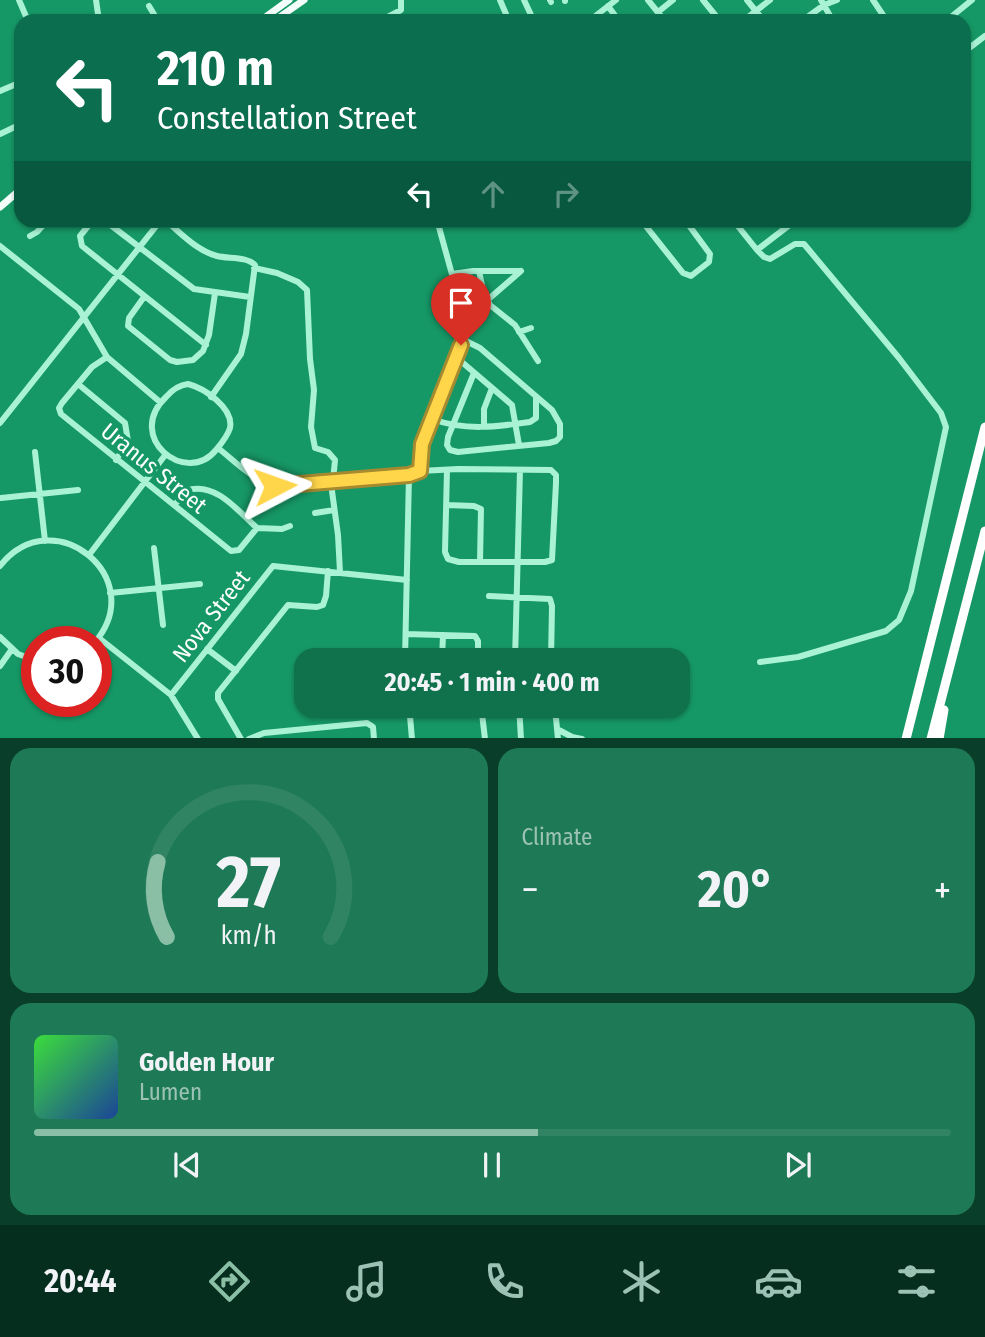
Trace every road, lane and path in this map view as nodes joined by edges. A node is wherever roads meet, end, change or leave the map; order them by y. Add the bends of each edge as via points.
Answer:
1 (289, 0) edge
2 (304, 0) edge
3 (401, 0) edge
4 (616, 0) edge
5 (648, 0) edge
6 (673, 0) edge
7 (703, 0) edge
8 (747, 0) edge
9 (770, 0) edge
10 (837, 0) edge
11 (972, 0) edge
12 (823, 3) edge
13 (149, 6) dead end
14 (608, 6) junction
15 (756, 11) junction
16 (658, 12) joint
17 (154, 14) edge
18 (270, 14) edge
19 (284, 14) edge
20 (393, 14) edge
21 (598, 14) edge
22 (614, 14) edge
23 (714, 14) edge
24 (752, 14) edge
25 (759, 14) edge
26 (955, 14) edge
27 (985, 36) edge
28 (971, 47) edge
29 (14, 195) edge
30 (0, 207) edge
31 (41, 228) edge
32 (86, 228) edge
33 (114, 228) edge
34 (156, 228) edge
35 (173, 228) edge
36 (439, 228) edge
37 (647, 228) edge
38 (691, 228) edge
39 (739, 228) edge
40 (786, 228) edge
41 (30, 236) dead end
42 (0, 246) edge
43 (139, 248) junction
44 (757, 250) junction
45 (254, 268) junction
46 (479, 271) junction
47 (452, 274) junction
48 (117, 275) junction
49 (215, 293) junction
50 (250, 297) junction
51 (144, 298) junction
52 (488, 301) junction
53 (84, 317) junction
54 (461, 323) junction
55 (531, 328) dead end
56 (519, 332) junction
57 (465, 341) junction
58 (206, 345) junction
59 (107, 357) junction
60 (456, 358) junction
61 (538, 361) dead end
62 (474, 373) junction
63 (78, 384) junction
64 (492, 388) junction
65 (211, 397) junction
66 (536, 398) junction
67 (160, 402) junction
68 (432, 419) junction
69 (0, 423) edge
70 (516, 424) junction
71 (484, 426) junction
72 (453, 427) junction
73 (985, 427) edge
74 (519, 445) junction
75 (218, 448) junction
76 (35, 452) dead end
77 (166, 454) junction
78 (116, 460) junction
79 (447, 470) junction
80 (520, 470) junction
81 (420, 471) junction
82 (409, 475) junction
83 (333, 481) junction
84 (145, 483) junction
85 (78, 490) dead end
86 (40, 494) junction
87 (1, 498) edge
88 (174, 505) junction
89 (447, 505) junction
90 (334, 510) junction
91 (315, 513) dead end
92 (290, 526) dead end
93 (257, 528) junction
94 (985, 531) edge
95 (45, 541) junction
96 (154, 548) dead end
97 (89, 555) junction
98 (517, 561) junction
99 (480, 562) junction
100 (1, 564) edge
101 (328, 571) junction
102 (340, 572) junction
103 (407, 580) junction
104 (200, 584) dead end
105 (159, 588) junction
106 (110, 593) junction
107 (489, 596) dead end
108 (516, 596) junction
109 (163, 625) dead end
110 (104, 626) edge
111 (406, 634) junction
112 (443, 635) junction
113 (0, 637) edge
114 (405, 648) edge
115 (442, 648) edge
116 (477, 648) edge
117 (515, 648) edge
118 (551, 648) edge
119 (12, 649) junction
120 (206, 649) junction
121 (112, 651) edge
122 (21, 653) edge
123 (952, 659) junction
124 (760, 662) dead end
125 (0, 666) edge
126 (236, 671) junction
127 (171, 695) junction
128 (410, 718) edge
129 (483, 718) edge
130 (520, 718) edge
131 (556, 718) edge
132 (558, 729) junction
133 (198, 738) edge
134 (241, 738) edge
135 (249, 738) edge
136 (374, 738) edge
137 (412, 738) edge
138 (485, 738) edge
139 (521, 738) edge
140 (558, 738) edge
141 (582, 738) edge
142 (906, 738) edge
143 (931, 738) edge
144 (939, 738) edge

1 - 18 main road
2 - 19 main road
3 - 20 street via 401,10
4 - 14 street
5 - 16 street
6 - 16 street
7 - 23 street
8 - 15 street
9 - 15 street
10 - 12 street
11 - 26 street
13 - 17 street
14 - 21 street
14 - 22 street
15 - 24 street
15 - 25 street
27 - 28 street
29 - 30 main road
31 - 41 street
32 - 48 street via 79,242
33 - 43 street
34 - 43 street
35 - 45 street via 203,251 250,260
36 - 47 street
37 - 38 street via 683,273 691,276 707,264 710,254
39 - 44 street
40 - 44 street
42 - 53 street
43 - 48 street
43 - 49 street via 194,289
44 - 124 street via 770,259 795,244 802,243 811,251 941,413 946,436 911,591 897,623 886,631 798,657
45 - 50 street
45 - 83 street via 277,273 307,290 314,390 311,427 315,448 334,458
46 - 47 street
46 - 52 street
46 - 52 street via 521,271
47 - 54 street
48 - 51 street
48 - 53 street
49 - 50 street
49 - 58 street
50 - 65 street via 241,354
51 - 58 street
51 - 58 street via 127,323 152,347 177,362 193,360
52 - 54 street
52 - 56 street
53 - 59 street
53 - 69 street
54 - 57 street
55 - 56 street
56 - 61 street
57 - 60 street
57 - 66 street via 480,348
59 - 63 street, Uranus Street
59 - 67 street
60 - 62 street
60 - 68 street
62 - 64 street
62 - 72 street
63 - 78 street via 125,423 128,441
63 - 78 street, Uranus Street via 60,412
64 - 70 street via 512,405
64 - 71 street via 484,409
65 - 67 street via 185,384
65 - 75 street via 230,419 230,429
66 - 70 street via 535,420
66 - 74 street via 559,419 560,437 554,442
67 - 77 street via 150,427
68 - 72 street
68 - 81 street via 422,444
70 - 71 street
70 - 74 street
71 - 72 street
72 - 74 street via 447,445 452,451
73 - 142 highway
75 - 77 street via 196,464
75 - 83 street via 270,485
76 - 86 street
77 - 84 street
78 - 84 street, Uranus Street
79 - 80 street
79 - 81 street
79 - 89 street
80 - 98 street
80 - 98 street via 548,469 556,475 554,550 548,562
81 - 82 street
82 - 83 street
82 - 103 street
83 - 90 street
84 - 88 street, Uranus Street
84 - 97 street
85 - 86 street
86 - 87 street
86 - 95 street
88 - 93 street via 189,490 208,489
88 - 93 street, Uranus Street via 232,551 239,550
89 - 99 street via 481,509
89 - 99 street via 447,559
90 - 91 street
90 - 102 street
92 - 93 street via 282,530
94 - 123 highway
95 - 97 street via 64,542
95 - 100 street via 21,548
96 - 105 street
97 - 106 street via 103,572
98 - 99 street
98 - 108 street
101 - 102 street, Nova Street
101 - 120 street, Nova Street via 273,566
101 - 126 street via 324,604 288,605
102 - 103 street, Nova Street
103 - 111 street
104 - 105 street
105 - 106 street
105 - 109 street
106 - 110 street
107 - 108 street
108 - 117 street
108 - 118 street via 551,601
111 - 112 street
111 - 114 street
112 - 115 street
112 - 116 street via 477,638
113 - 119 street
119 - 122 street
119 - 125 street
120 - 126 street
120 - 127 street, Nova Street
121 - 127 street
123 - 143 highway
123 - 144 highway
126 - 134 street via 217,695
127 - 133 street
128 - 137 street
129 - 138 street
130 - 139 street
131 - 132 street
132 - 140 street
132 - 141 street
135 - 136 street via 368,723

